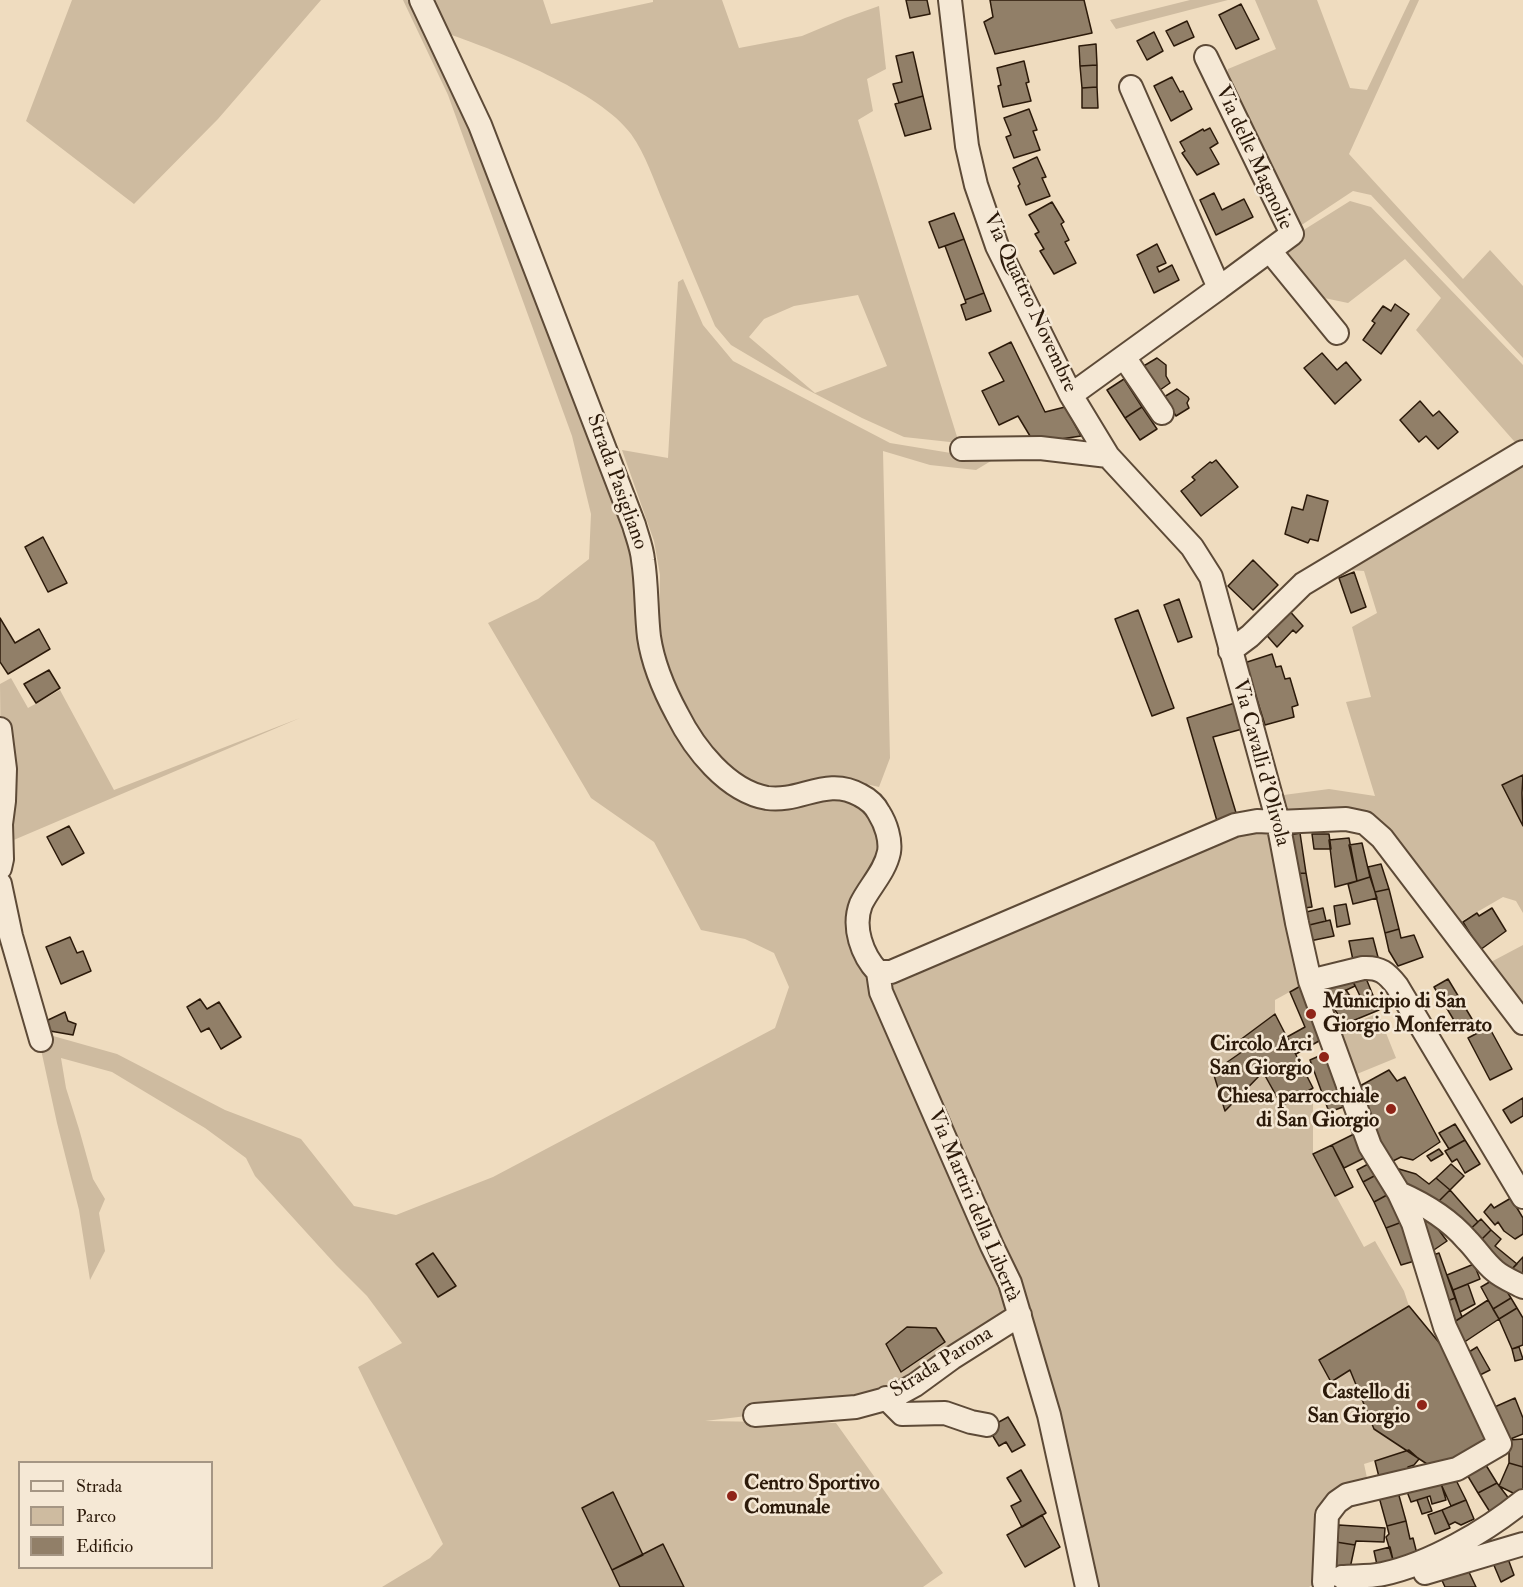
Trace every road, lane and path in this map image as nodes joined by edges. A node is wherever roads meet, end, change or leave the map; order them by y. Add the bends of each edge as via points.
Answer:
1 (421, 0) edge
2 (950, 0) edge
3 (1206, 57) dead end
4 (1131, 87) dead end
5 (1270, 251) junction
6 (1220, 288) junction
7 (1337, 333) dead end
8 (1124, 357) junction
9 (1071, 395) junction
10 (1162, 413) dead end
11 (962, 449) dead end
12 (1523, 452) edge
13 (1108, 456) junction
14 (1230, 651) junction
15 (0, 729) edge
16 (1278, 822) junction
17 (0, 868) edge
18 (0, 884) edge
19 (878, 972) junction
20 (1310, 981) junction
21 (1523, 1023) edge
22 (41, 1040) dead end
23 (1399, 1192) junction
24 (1523, 1197) edge
25 (1523, 1287) edge
26 (1020, 1315) junction
27 (886, 1398) junction
28 (755, 1415) dead end
29 (987, 1425) dead end
30 (1523, 1501) edge
31 (1523, 1544) edge
32 (1327, 1582) edge
33 (1087, 1587) edge
34 (1380, 1587) edge

1 - 19 street, Strada Pasigliano via 480,125 634,525 643,558 649,637 666,691 691,737 709,760 746,791 768,798 843,788 868,799 879,812 888,832 889,852 861,905 858,925 867,959
2 - 9 street, Via Quattro Novembre via 967,146 976,185 997,246
3 - 5 street, Via delle Magnolie via 1292,234
4 - 6 street
5 - 6 street, Via delle Magnolie
5 - 7 street, Via delle Magnolie
6 - 8 street, Via delle Magnolie
8 - 9 street, Via delle Magnolie
8 - 10 street
9 - 13 street, Via Quattro Novembre
11 - 13 street via 1041,448
12 - 14 street via 1303,584
13 - 14 street, Via Cavalli d'Olivola via 1204,563
14 - 16 street, Via Cavalli d'Olivola
15 - 17 street via 5,769
16 - 19 street via 1234,825 891,972
16 - 20 street, Via Cavalli d'Olivola
16 - 21 street via 1346,819 1365,823 1382,838
18 - 22 street
19 - 26 street, Via Martiri della Libertà via 880,992 1010,1283
20 - 23 street, Via Cavalli d'Olivola via 1370,1146
20 - 24 street via 1363,968 1386,972
23 - 25 street via 1449,1222 1496,1272
23 - 32 street, Via Cavalli d'Olivola via 1413,1223 1445,1327 1500,1443 1457,1469 1347,1495 1337,1502 1327,1515
26 - 27 street, Strada Parona via 915,1384
26 - 33 street, Via Martiri della Libertà via 1048,1415
27 - 28 street, Strada Parona via 856,1407
27 - 29 street via 902,1414 945,1413
30 - 32 street via 1445,1551 1412,1567
31 - 34 street
32 - 34 street

